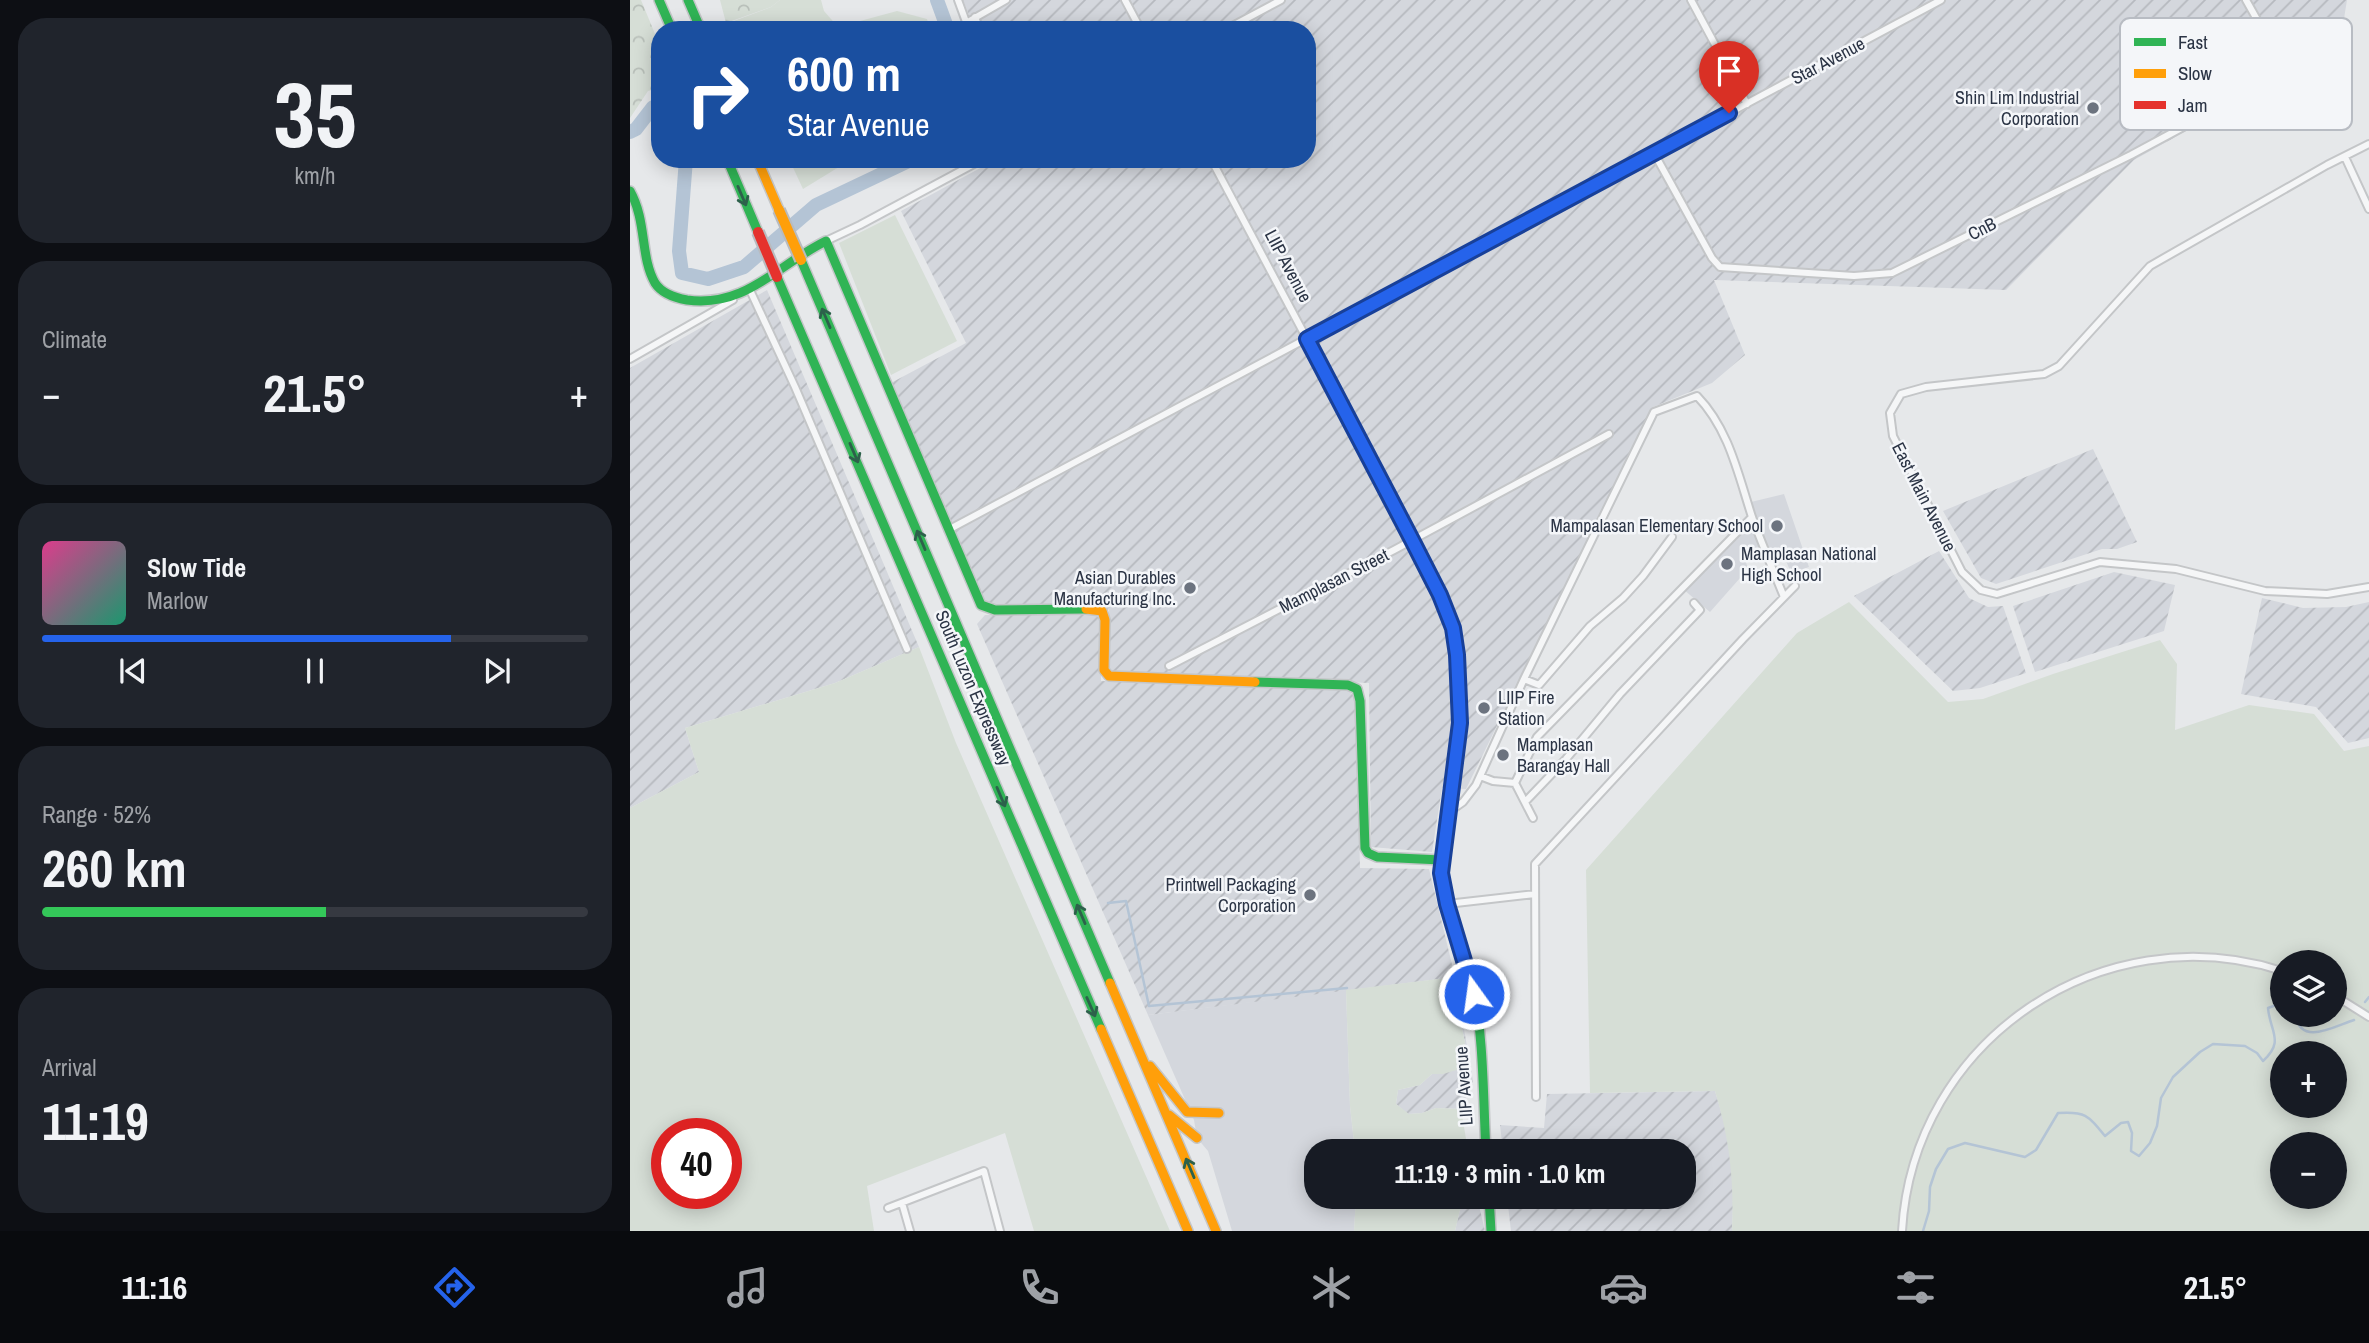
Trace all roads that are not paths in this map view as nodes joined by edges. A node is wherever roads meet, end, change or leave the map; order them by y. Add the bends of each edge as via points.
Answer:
1 (659, 0) edge
2 (688, 0) edge
3 (696, 0) edge
4 (958, 0) edge
5 (1006, 0) edge
6 (1125, 0) edge
7 (1281, 0) edge
8 (1691, 0) edge
9 (1941, 0) edge
10 (2246, 0) edge
11 (975, 17) junction
12 (2256, 18) edge
13 (668, 21) edge
14 (698, 21) edge
15 (700, 21) edge
16 (965, 21) edge
17 (971, 21) edge
18 (977, 21) edge
19 (1136, 21) edge
20 (1242, 21) edge
21 (1747, 104) junction
22 (2178, 130) edge
23 (2369, 144) edge
24 (1654, 153) junction
25 (2345, 157) junction
26 (731, 168) edge
27 (761, 168) edge
28 (965, 168) edge
29 (1216, 168) edge
30 (630, 191) edge
31 (2369, 209) edge
32 (826, 241) junction
33 (749, 288) junction
34 (737, 297) junction
35 (1307, 339) junction
36 (630, 359) edge
37 (1609, 434) dead end
38 (1752, 517) junction
39 (948, 530) junction
40 (1672, 537) dead end
41 (1412, 540) junction
42 (1795, 586) dead end
43 (2369, 587) edge
44 (1784, 597) junction
45 (1694, 603) dead end
46 (907, 649) dead end
47 (1169, 666) dead end
48 (1524, 679) junction
49 (1480, 776) junction
50 (1515, 783) junction
51 (1525, 802) junction
52 (1448, 813) junction
53 (1533, 818) dead end
54 (1441, 860) junction
55 (1535, 894) junction
56 (1447, 904) junction
57 (2270, 968) edge
58 (2347, 1003) edge
59 (2369, 1017) edge
60 (1140, 1053) junction
61 (1536, 1097) dead end
62 (1166, 1112) junction
63 (1219, 1112) dead end
64 (1197, 1138) dead end
65 (1485, 1139) edge
66 (902, 1203) junction
67 (888, 1208) dead end
68 (1490, 1209) edge
69 (910, 1231) edge
70 (1000, 1231) edge
71 (1188, 1231) edge
72 (1216, 1231) edge
73 (1491, 1231) edge
74 (1902, 1231) edge

1 - 13 main road
2 - 14 main road
3 - 15 main road
4 - 16 street
5 - 11 street
6 - 19 street
7 - 20 street
8 - 21 street
9 - 21 street, Star Avenue
10 - 12 street, CnB
11 - 17 street
11 - 18 street
21 - 24 street, Star Avenue
22 - 24 street, CnB via 1892,273 1854,276 1720,267
23 - 25 street, East Main Avenue
24 - 35 street, Star Avenue
25 - 31 street
25 - 43 street, East Main Avenue via 2150,266 2059,366 2044,374 1926,387 1901,394 1890,412 1893,436 1962,572 1981,590 1997,594 2100,562 2176,569 2266,591 2327,594
26 -> 71 main road, South Luzon Expressway, bridge
60 -> 27 main road, South Luzon Expressway, bridge
28 - 32 street
29 - 35 street, LIIP Avenue
30 - 34 main road via 639,207 651,272 660,291 678,299
32 - 33 main road
32 - 39 main road
33 - 34 main road
33 - 46 street
34 - 36 street
35 - 39 street, Star Avenue
35 - 41 street, LIIP Avenue
37 - 41 street, Mamplasan Street
38 - 44 street
38 - 48 street via 1731,449 1705,404 1697,396 1654,412
38 - 50 street via 1537,737
39 - 54 main road via 976,597 985,607 1096,609 1103,613 1104,670 1109,676 1354,687 1360,698 1365,849 1377,857
40 - 48 street via 1643,576 1590,626 1539,685
41 - 47 street, Mamplasan Street
41 - 52 street, LIIP Avenue via 1450,621 1457,655 1460,723
42 - 44 street
44 - 55 street via 1535,864
45 - 51 street via 1700,610
48 - 49 street
49 - 50 street
49 - 52 street via 1463,802
50 - 51 street
51 - 53 street
52 - 54 street, LIIP Avenue
54 - 56 main road, LIIP Avenue
55 - 56 street
55 - 61 street
56 - 65 main road, LIIP Avenue via 1474,994
57 - 74 street via 2211,957 2144,960 2080,979 2022,1012 1973,1057 1935,1111 1911,1173
58 - 59 street
60 - 62 main road, South Luzon Expressway
60 - 63 main road via 1187,1112
62 - 64 main road
72 -> 62 main road, South Luzon Expressway
66 - 67 street
66 - 69 street
66 - 70 street via 984,1171
68 - 73 main road

